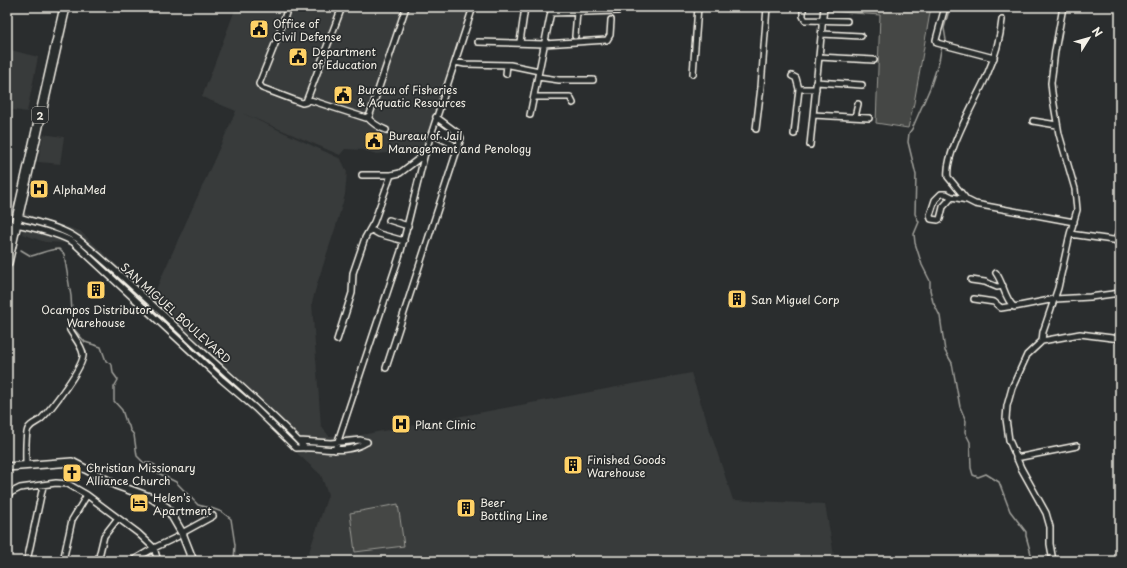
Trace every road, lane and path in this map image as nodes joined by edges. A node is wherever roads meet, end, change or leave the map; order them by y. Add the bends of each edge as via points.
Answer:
1 (65, 7) edge
2 (288, 7) edge
3 (342, 7) edge
4 (406, 7) edge
5 (473, 7) edge
6 (525, 7) edge
7 (552, 7) edge
8 (698, 7) edge
9 (767, 7) edge
10 (804, 7) edge
11 (824, 7) edge
12 (945, 7) edge
13 (1063, 7) edge
14 (618, 11) dead end
15 (577, 12) junction
16 (551, 13) junction
17 (611, 20) dead end
18 (1002, 20) dead end
19 (823, 21) junction
20 (847, 21) dead end
21 (822, 34) junction
22 (575, 36) dead end
23 (860, 36) dead end
24 (478, 42) dead end
25 (520, 42) junction
26 (544, 44) junction
27 (819, 57) junction
28 (994, 58) junction
29 (874, 60) dead end
30 (455, 62) junction
31 (507, 65) junction
32 (539, 71) junction
33 (506, 74) dead end
34 (693, 74) dead end
35 (792, 76) dead end
36 (538, 77) junction
37 (593, 80) dead end
38 (816, 82) junction
39 (862, 85) dead end
40 (799, 89) junction
41 (816, 90) junction
42 (534, 97) junction
43 (305, 101) junction
44 (573, 103) dead end
45 (858, 104) dead end
46 (530, 115) dead end
47 (813, 115) junction
48 (368, 117) junction
49 (436, 117) junction
50 (855, 117) junction
51 (869, 118) dead end
52 (1033, 120) dead end
53 (1057, 125) junction
54 (756, 129) dead end
55 (386, 130) dead end
56 (432, 134) junction
57 (794, 134) dead end
58 (810, 145) dead end
59 (457, 150) junction
60 (425, 153) junction
61 (362, 175) dead end
62 (391, 175) junction
63 (952, 197) junction
64 (966, 200) junction
65 (389, 220) dead end
66 (14, 221) edge
67 (1074, 222) junction
68 (408, 226) junction
69 (370, 229) junction
70 (1119, 229) dead end
71 (1070, 234) junction
72 (404, 241) junction
73 (1118, 241) edge
74 (7, 263) edge
75 (112, 268) junction
76 (996, 273) dead end
77 (108, 274) junction
78 (971, 280) dead end
79 (1003, 286) junction
80 (135, 287) junction
81 (1120, 293) edge
82 (130, 294) junction
83 (974, 299) dead end
84 (1055, 299) junction
85 (1012, 306) junction
86 (70, 330) dead end
87 (337, 340) dead end
88 (1120, 340) edge
89 (1042, 341) junction
90 (386, 368) dead end
91 (228, 374) junction
92 (222, 380) junction
93 (299, 441) junction
94 (290, 442) junction
95 (337, 442) junction
96 (1077, 446) dead end
97 (305, 448) junction
98 (335, 450) junction
99 (1016, 458) junction
100 (26, 465) junction
101 (7, 467) edge
102 (43, 486) junction
103 (87, 495) junction
104 (7, 497) edge
105 (213, 516) dead end
106 (118, 518) junction
107 (179, 535) junction
108 (154, 548) junction
109 (27, 561) edge
110 (63, 561) edge
111 (98, 561) edge
112 (132, 561) edge
113 (158, 561) edge
114 (193, 561) edge
115 (1053, 561) edge

1 - 66 highway, 2
2 - 43 street via 259,84 262,88
3 - 43 street
4 - 48 street
5 - 30 street
6 - 25 street
7 - 16 street
8 - 34 street
9 - 54 street
10 - 19 street via 805,20
11 - 19 street
12 - 28 street via 937,42
13 - 53 street via 1051,82
14 - 15 street
15 - 16 street
15 - 22 street
16 - 26 street
17 - 26 street via 607,40
18 - 28 street
19 - 20 street
19 - 21 street
21 - 23 street
21 - 27 street
24 - 25 street
25 - 26 street
26 - 32 street
27 - 29 street
27 - 38 street
28 - 64 street via 964,122 947,172
30 - 31 street
30 - 49 street
31 - 32 street
31 - 33 street
32 - 36 street
35 - 40 street via 796,78
36 - 37 street
36 - 42 street
38 - 39 street
38 - 41 street
40 - 41 street
40 - 57 street
41 - 47 street
42 - 44 street via 570,97
42 - 46 street
43 - 48 street
45 - 50 street
47 - 50 street
47 - 58 street
48 - 55 street via 378,127
49 - 56 street
49 - 59 street via 460,134
50 - 51 street
52 - 53 street
53 - 67 street via 1076,198
56 - 59 street via 452,144
56 - 60 street
59 - 90 street
60 - 62 street via 400,173
60 - 68 street
61 - 62 street
62 - 69 street via 380,209
63 - 63 street via 946,194 938,196 930,214 931,219 940,219 943,207
63 - 64 street
64 - 67 street via 982,207
65 - 68 street
66 - 74 highway, 2
66 - 75 street, SAN MIGUEL BOULEVARD via 52,226 71,234
66 - 77 street, SAN MIGUEL BOULEVARD via 69,240
67 - 71 street
68 - 72 street
69 - 72 street
69 - 87 street via 364,238 354,273 352,293
70 - 73 street
71 - 73 street
71 - 84 street
72 - 95 street
75 - 77 street
75 - 80 street, SAN MIGUEL BOULEVARD
76 - 79 street
77 - 82 street, SAN MIGUEL BOULEVARD
78 - 79 street via 997,287
79 - 85 street via 1006,298
80 - 82 street
80 - 91 street, SAN MIGUEL BOULEVARD
81 - 84 street
82 - 92 street, SAN MIGUEL BOULEVARD
83 - 85 street via 994,302 1001,308
84 - 85 street
84 - 89 street
86 - 100 street via 84,356 77,372 59,398 41,419 29,427
88 - 89 street via 1080,334
89 - 99 street via 1027,355 1007,406 1009,440
91 - 92 street
91 - 93 street, SAN MIGUEL BOULEVARD
92 - 94 street, SAN MIGUEL BOULEVARD
93 - 94 street
93 - 95 street
93 - 97 street, SAN MIGUEL BOULEVARD
94 - 97 street, SAN MIGUEL BOULEVARD via 296,448
95 - 98 street
95 - 98 street via 367,442 359,448
96 - 99 street
97 - 98 street
99 - 115 street via 1046,513
100 - 101 street
100 - 107 street via 67,462 76,464 116,485 145,495 161,503 171,514
102 - 103 street via 64,483
102 - 104 street via 17,488
102 - 109 street
103 - 106 street
103 - 110 street via 72,520
105 - 107 street
106 - 108 street
106 - 111 street via 104,536
107 - 108 street
107 - 114 street
108 - 112 street
108 - 113 street

